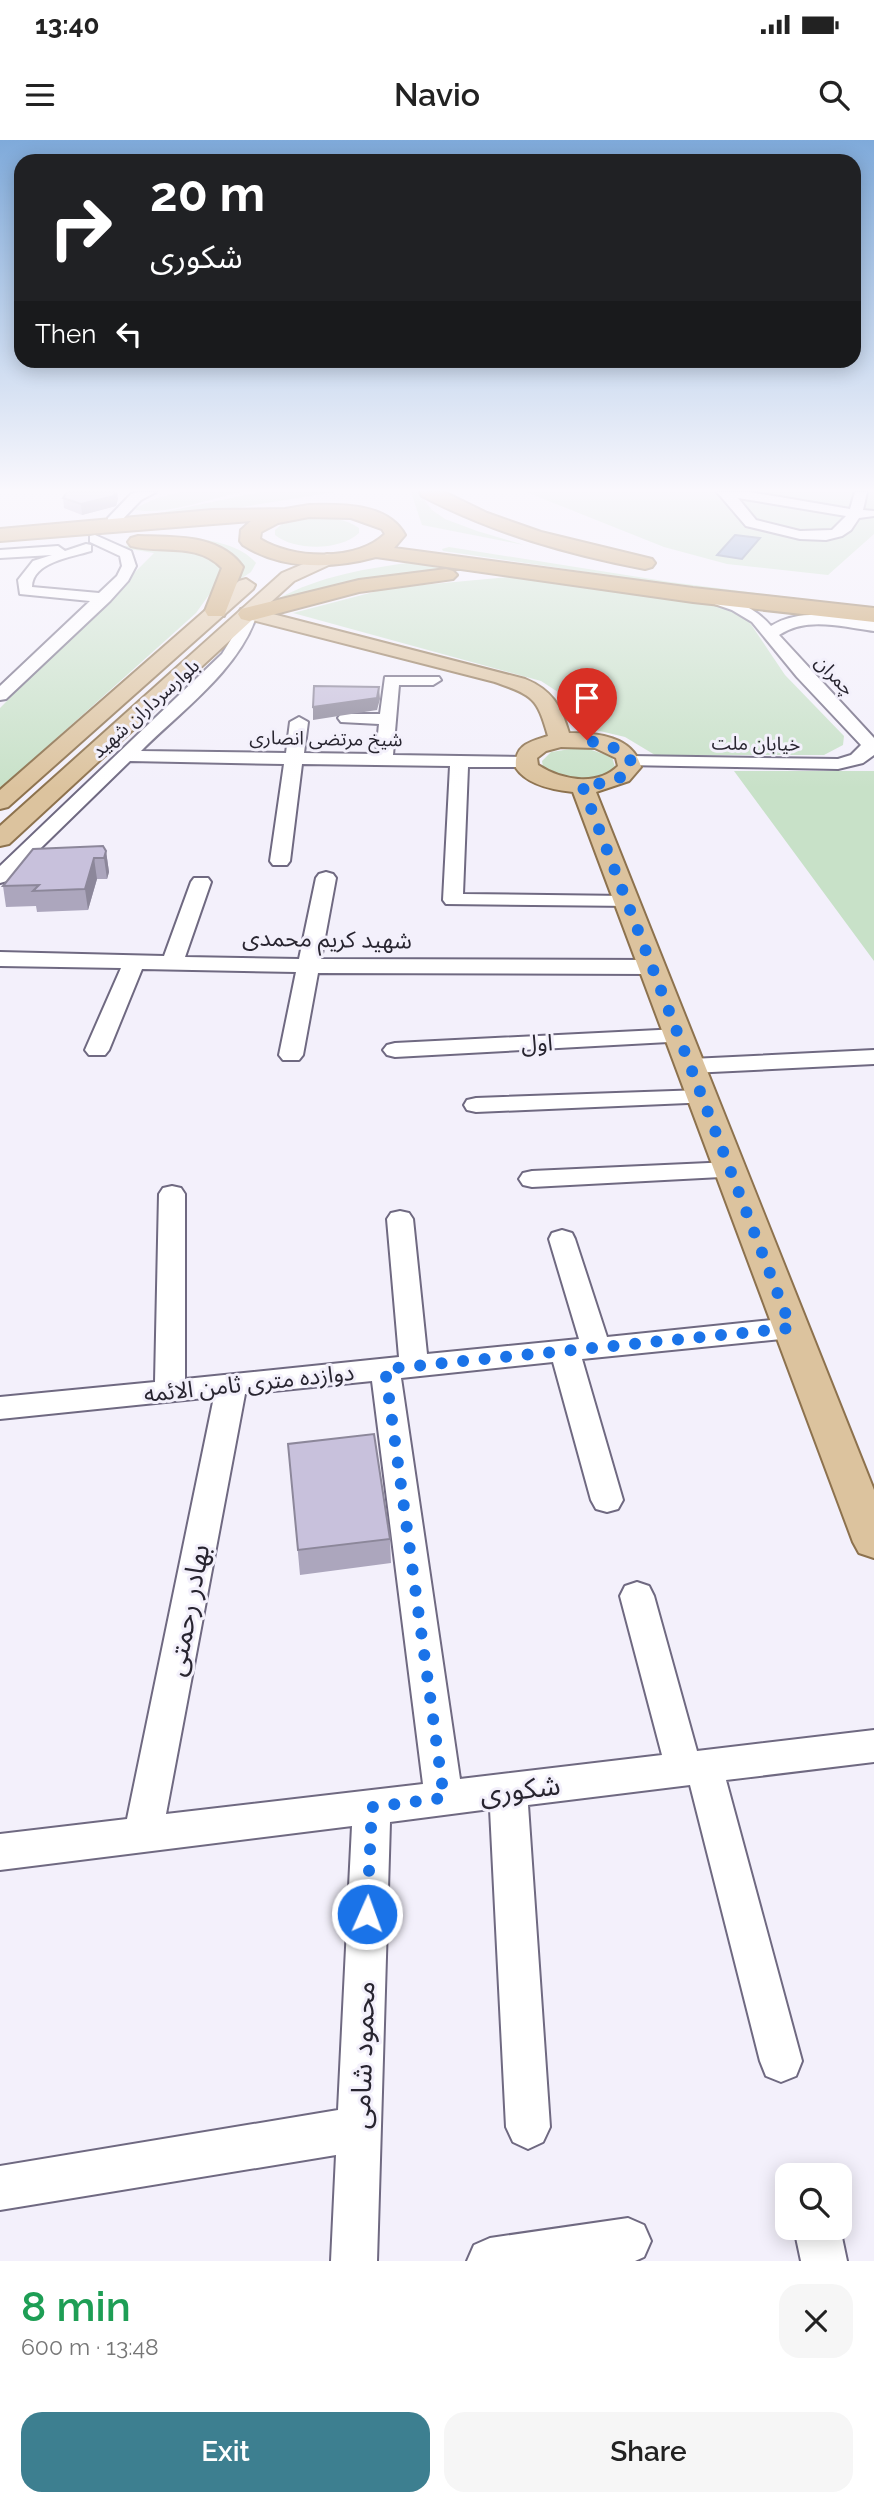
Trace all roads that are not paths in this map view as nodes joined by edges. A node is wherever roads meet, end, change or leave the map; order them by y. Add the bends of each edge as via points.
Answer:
1 (25, 591) edge
2 (112, 591) edge
3 (224, 591) edge
4 (239, 591) edge
5 (273, 591) edge
6 (345, 591) edge
7 (667, 591) edge
8 (799, 591) edge
9 (708, 597) junction
10 (105, 598) junction
11 (874, 600) edge
12 (216, 611) junction
13 (249, 614) junction
14 (874, 615) edge
15 (874, 626) edge
16 (771, 633) junction
17 (0, 673) edge
18 (23, 674) junction
19 (433, 680) dead end
20 (0, 695) edge
21 (347, 718) dead end
22 (388, 719) junction
23 (299, 722) dead end
24 (560, 740) junction
25 (872, 748) edge
26 (126, 756) junction
27 (293, 759) junction
28 (384, 760) junction
29 (459, 761) junction
30 (631, 761) junction
31 (525, 762) junction
32 (582, 785) junction
33 (0, 802) edge
34 (19, 822) junction
35 (0, 839) edge
36 (21, 857) junction
37 (280, 861) dead end
38 (0, 877) edge
39 (326, 878) dead end
40 (201, 882) dead end
41 (627, 902) junction
42 (0, 959) edge
43 (134, 963) junction
44 (172, 963) junction
45 (310, 966) junction
46 (653, 967) junction
47 (679, 1036) junction
48 (97, 1050) dead end
49 (395, 1050) dead end
50 (290, 1055) dead end
51 (874, 1057) edge
52 (691, 1066) junction
53 (702, 1097) junction
54 (476, 1105) dead end
55 (731, 1170) junction
56 (532, 1179) dead end
57 (172, 1194) dead end
58 (400, 1219) dead end
59 (562, 1239) dead end
60 (791, 1328) junction
61 (597, 1347) junction
62 (565, 1351) junction
63 (400, 1367) junction
64 (232, 1384) junction
65 (170, 1391) junction
66 (0, 1408) edge
67 (607, 1500) dead end
68 (874, 1542) edge
69 (637, 1596) dead end
70 (874, 1746) edge
71 (694, 1768) junction
72 (508, 1791) junction
73 (444, 1798) junction
74 (372, 1807) junction
75 (143, 1835) junction
76 (0, 1852) edge
77 (781, 2061) dead end
78 (528, 2127) dead end
79 (359, 2129) junction
80 (0, 2188) edge
81 (820, 2240) edge
82 (628, 2241) dead end
83 (354, 2261) edge
84 (490, 2261) edge
85 (824, 2261) edge

1 - 10 street
2 - 10 street
3 - 12 highway
4 - 12 main road, بلوارسرداران شهید
5 - 13 main road, بلوارسرداران شهید
6 - 13 highway
7 - 9 highway
8 - 11 highway
9 - 14 highway
9 - 16 street via 749,613
10 - 18 street
12 - 33 main road, بلوارسرداران شهید
13 - 24 main road via 532,688 547,699
13 - 26 street via 228,657
13 - 34 main road, بلوارسرداران شهید
15 - 16 street via 802,620 780,625
16 - 25 street, چمران
17 - 18 street
18 - 20 street
19 - 22 street via 391,680
21 - 22 street
22 - 28 street
23 - 27 street
24 - 30 main road via 611,746
24 - 31 main road via 530,751
25 - 30 street, خیابان ملت via 857,759 838,764
26 - 27 street, شیخ مرتضی انصاری
26 - 36 street
27 - 28 street, شیخ مرتضی انصاری
27 - 37 street
28 - 29 street, شیخ مرتضی انصاری
29 - 31 street, شیخ مرتضی انصاری
29 - 41 street via 453,900
30 - 32 main road via 619,778
31 - 32 main road via 543,779
32 - 41 main road
34 - 35 main road, بلوارسرداران شهید
34 - 36 street
36 - 38 street
39 - 45 street
40 - 44 street
41 - 46 main road
42 - 43 street, شهید کریم محمدی
43 - 44 street, شهید کریم محمدی
43 - 48 street
44 - 45 street, شهید کریم محمدی
45 - 46 street, شهید کریم محمدی
45 - 50 street
46 - 47 main road
47 - 49 street, اول
47 - 52 main road
51 - 52 street
52 - 53 main road
53 - 54 street
53 - 55 main road
55 - 56 street
55 - 60 main road
57 - 65 street
58 - 63 street
59 - 61 street
60 - 61 street, دوازده متری ثامن الائمه
60 - 68 main road
61 - 62 street, دوازده متری ثامن الائمه
62 - 63 street, دوازده متری ثامن الائمه
62 - 67 street
63 - 64 street, دوازده متری ثامن الائمه
63 - 73 street
64 - 65 street, دوازده متری ثامن الائمه
64 - 75 street, بهادر رحمتی
65 - 66 street, دوازده متری ثامن الائمه
69 - 71 street
70 - 71 street, شکوری
71 - 72 street, شکوری
71 - 77 street
72 - 73 street, شکوری
72 - 78 street
73 - 74 street, شکوری
74 - 75 street, شکوری
74 - 79 street, محمود شامی
75 - 76 street, شکوری
79 - 80 street
79 - 83 street, محمود شامی
81 - 85 street
82 - 84 street

